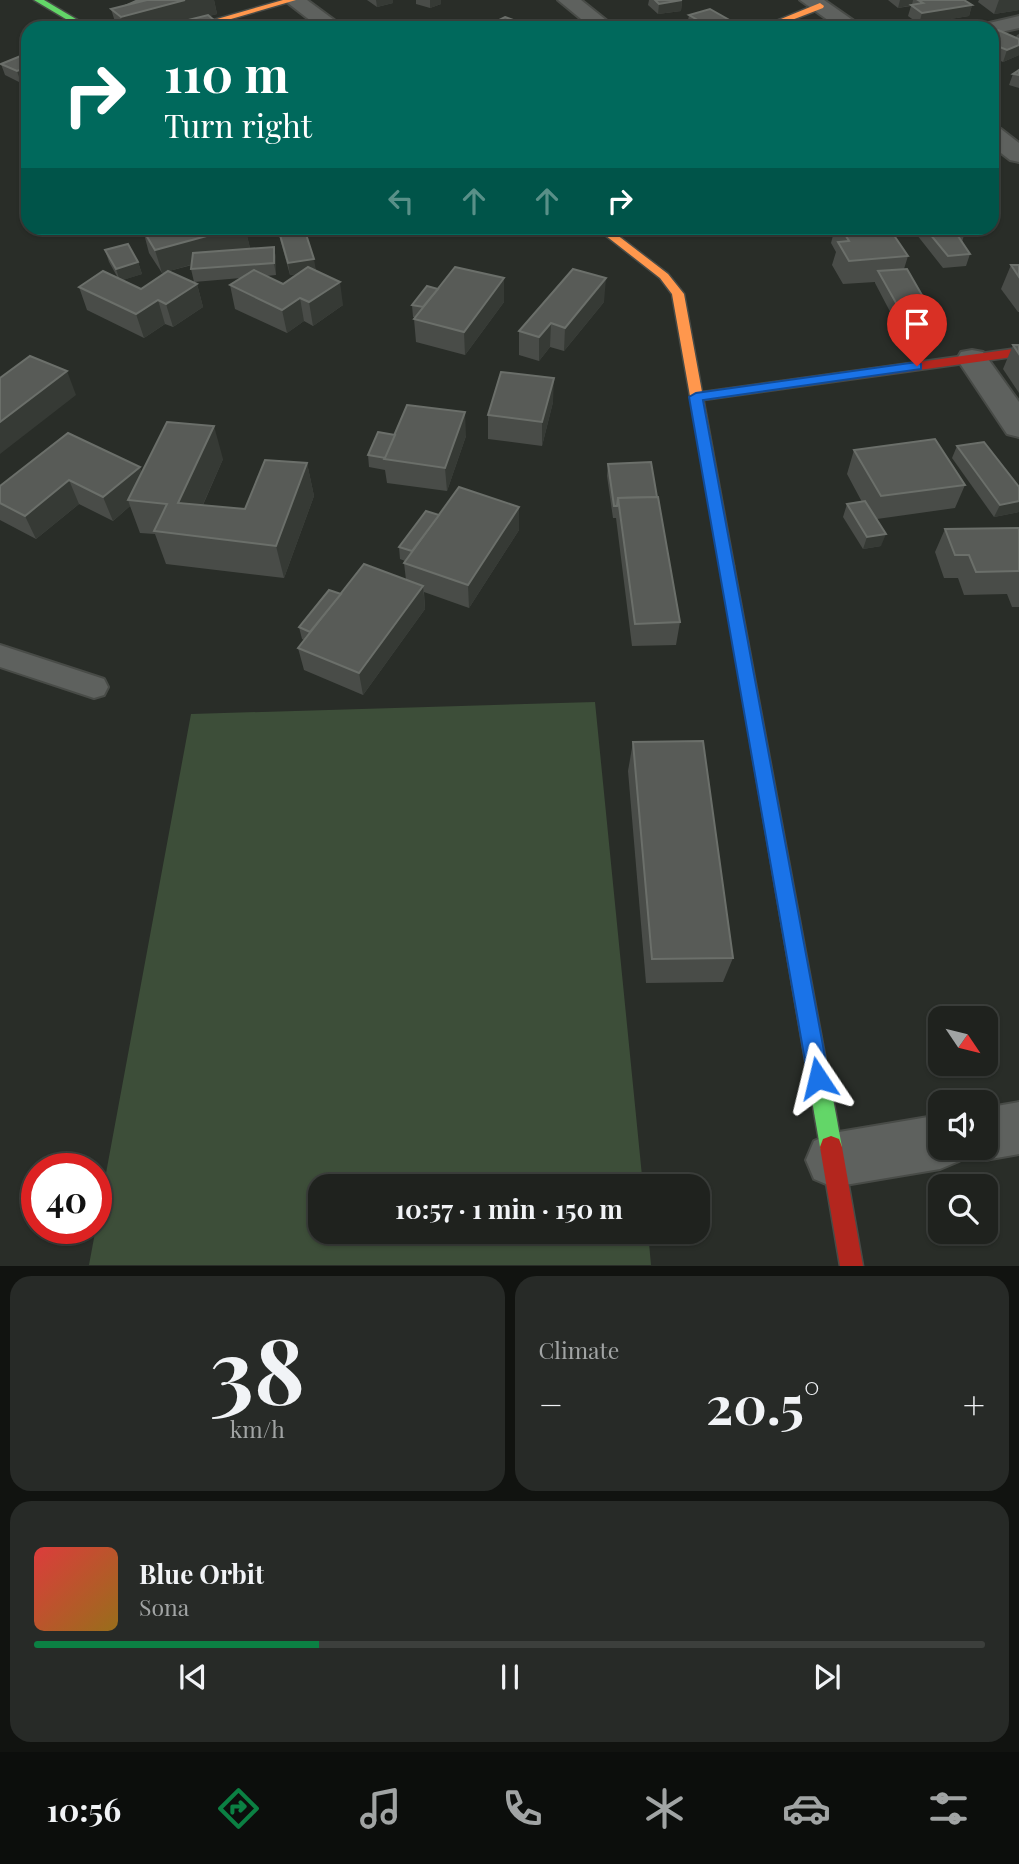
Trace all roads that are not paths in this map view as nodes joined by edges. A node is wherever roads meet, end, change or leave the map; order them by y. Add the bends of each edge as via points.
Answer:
1 (38, 0) edge
2 (293, 0) edge
3 (568, 0) edge
4 (815, 3) edge
5 (75, 21) edge
6 (216, 21) edge
7 (324, 21) edge
8 (596, 21) edge
9 (778, 21) edge
10 (842, 21) edge
11 (1019, 22) edge
12 (999, 26) edge
13 (999, 139) edge
14 (1019, 155) edge
15 (611, 235) edge
16 (1019, 352) edge
17 (972, 359) junction
18 (696, 397) junction
19 (1019, 426) edge
20 (0, 656) edge
21 (94, 687) dead end
22 (1019, 1128) edge
23 (998, 1132) edge
24 (928, 1144) edge
25 (833, 1160) junction
26 (852, 1265) edge

1 - 5 street
2 - 6 street
2 - 7 street
3 - 8 street
4 - 9 street
4 - 10 street
11 - 12 street
13 - 14 street
15 - 18 street via 664,276 678,294
16 - 17 street
17 - 18 street
17 - 19 street
18 - 25 street
20 - 21 lane
22 - 23 street
24 - 25 street
25 - 26 street

